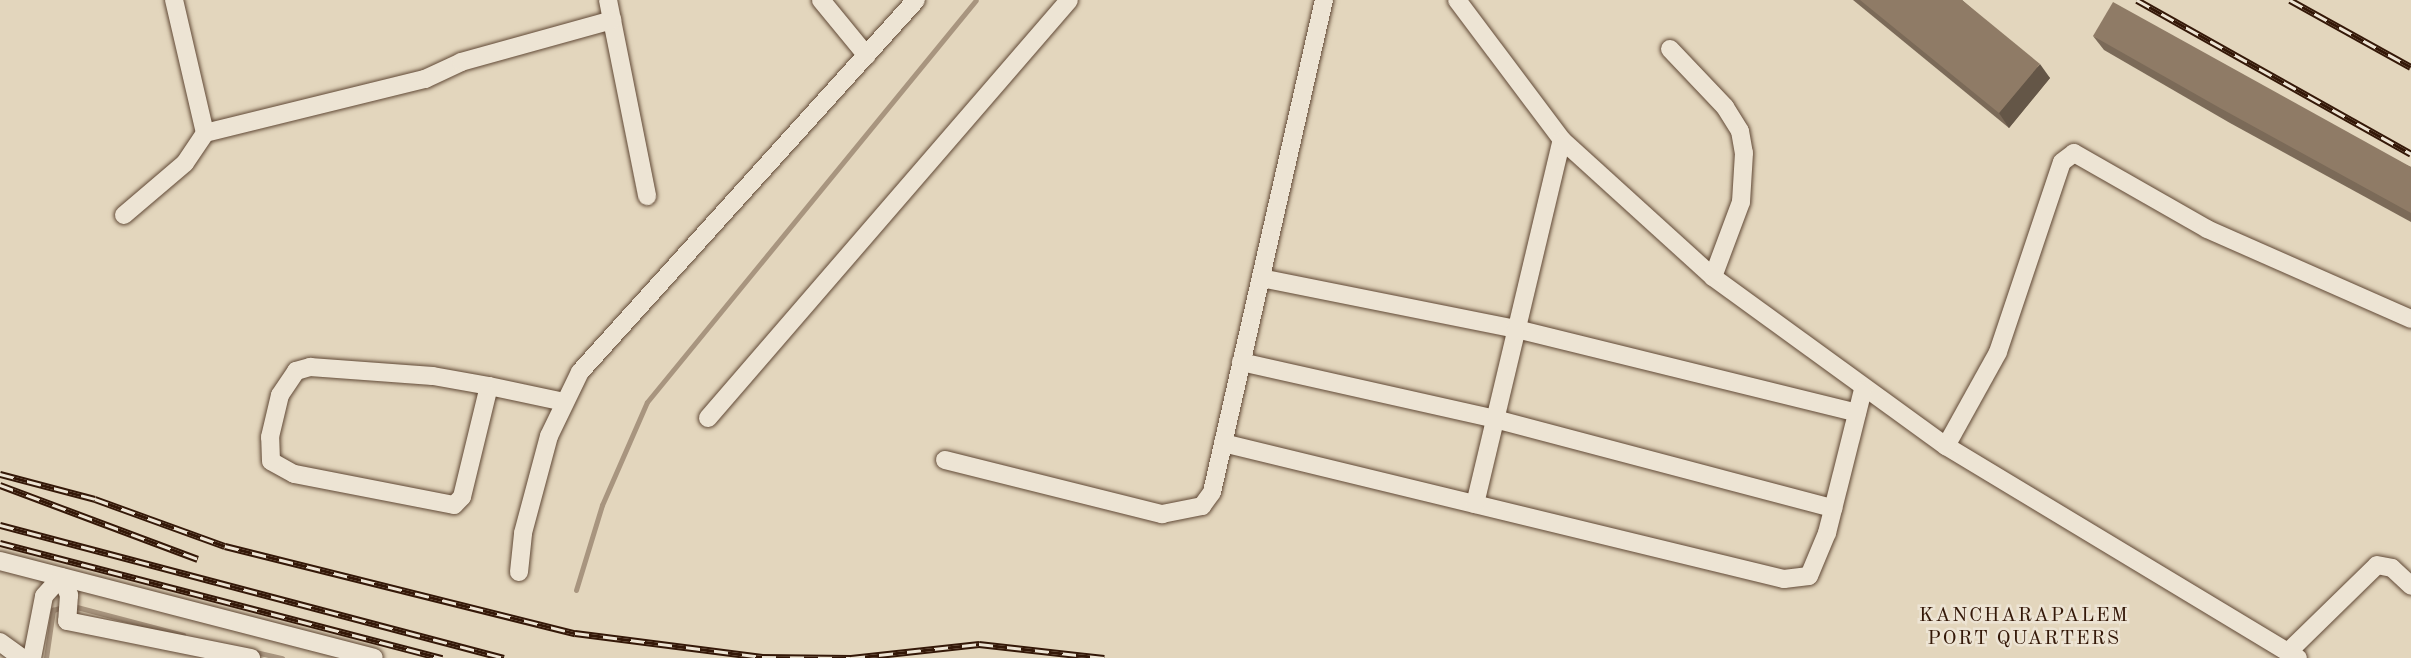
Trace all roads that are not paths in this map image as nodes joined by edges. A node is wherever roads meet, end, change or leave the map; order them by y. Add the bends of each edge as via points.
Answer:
1 (174, 0) edge
2 (608, 0) edge
3 (821, 0) edge
4 (916, 0) edge
5 (1069, 0) edge
6 (1324, 0) edge
7 (1457, 0) edge
8 (612, 20) junction
9 (1670, 49) dead end
10 (867, 56) junction
11 (206, 134) junction
12 (1562, 140) junction
13 (647, 196) dead end
14 (124, 215) dead end
15 (1713, 277) junction
16 (1261, 278) junction
17 (2411, 319) edge
18 (1516, 329) junction
19 (1241, 362) junction
20 (489, 386) junction
21 (1863, 390) junction
22 (564, 402) junction
23 (1857, 413) junction
24 (708, 418) dead end
25 (1495, 419) junction
26 (1223, 442) junction
27 (1946, 446) junction
28 (945, 460) dead end
29 (1474, 504) junction
30 (1833, 508) junction
31 (0, 561) edge
32 (519, 572) dead end
33 (61, 577) junction
34 (2411, 586) edge
35 (0, 642) edge
36 (2293, 655) edge
37 (22, 658) edge
38 (32, 658) edge
39 (251, 658) edge
40 (374, 658) edge

1 - 11 street
2 - 8 street
3 - 10 street
4 - 10 street
5 - 24 street
6 - 16 street
7 - 12 street
8 - 11 street via 461,62 425,79
8 - 13 street
9 - 15 street via 1725,107 1740,131 1744,153 1741,202
10 - 22 street via 601,344
11 - 14 street via 185,163
12 - 15 street
12 - 18 street
15 - 21 street
16 - 18 street
16 - 19 street
17 - 27 street via 2207,229 2074,153 2062,162 2003,341
18 - 23 street
18 - 25 street
19 - 25 street
19 - 26 street
20 - 20 street via 327,365 296,371 280,395 270,437 272,461 294,474 454,505 462,496
20 - 22 street
21 - 23 street
21 - 27 street
22 - 32 street via 549,436
23 - 30 street
25 - 29 street
25 - 30 street
26 - 28 street via 1212,492 1202,506 1183,513 1162,514
26 - 29 street
27 - 36 street
29 - 30 street via 1784,579 1809,576
31 - 33 street
33 - 38 street via 44,596
33 - 39 street via 69,595 67,621
33 - 40 street
34 - 36 street via 2392,568 2377,565
35 - 37 street

